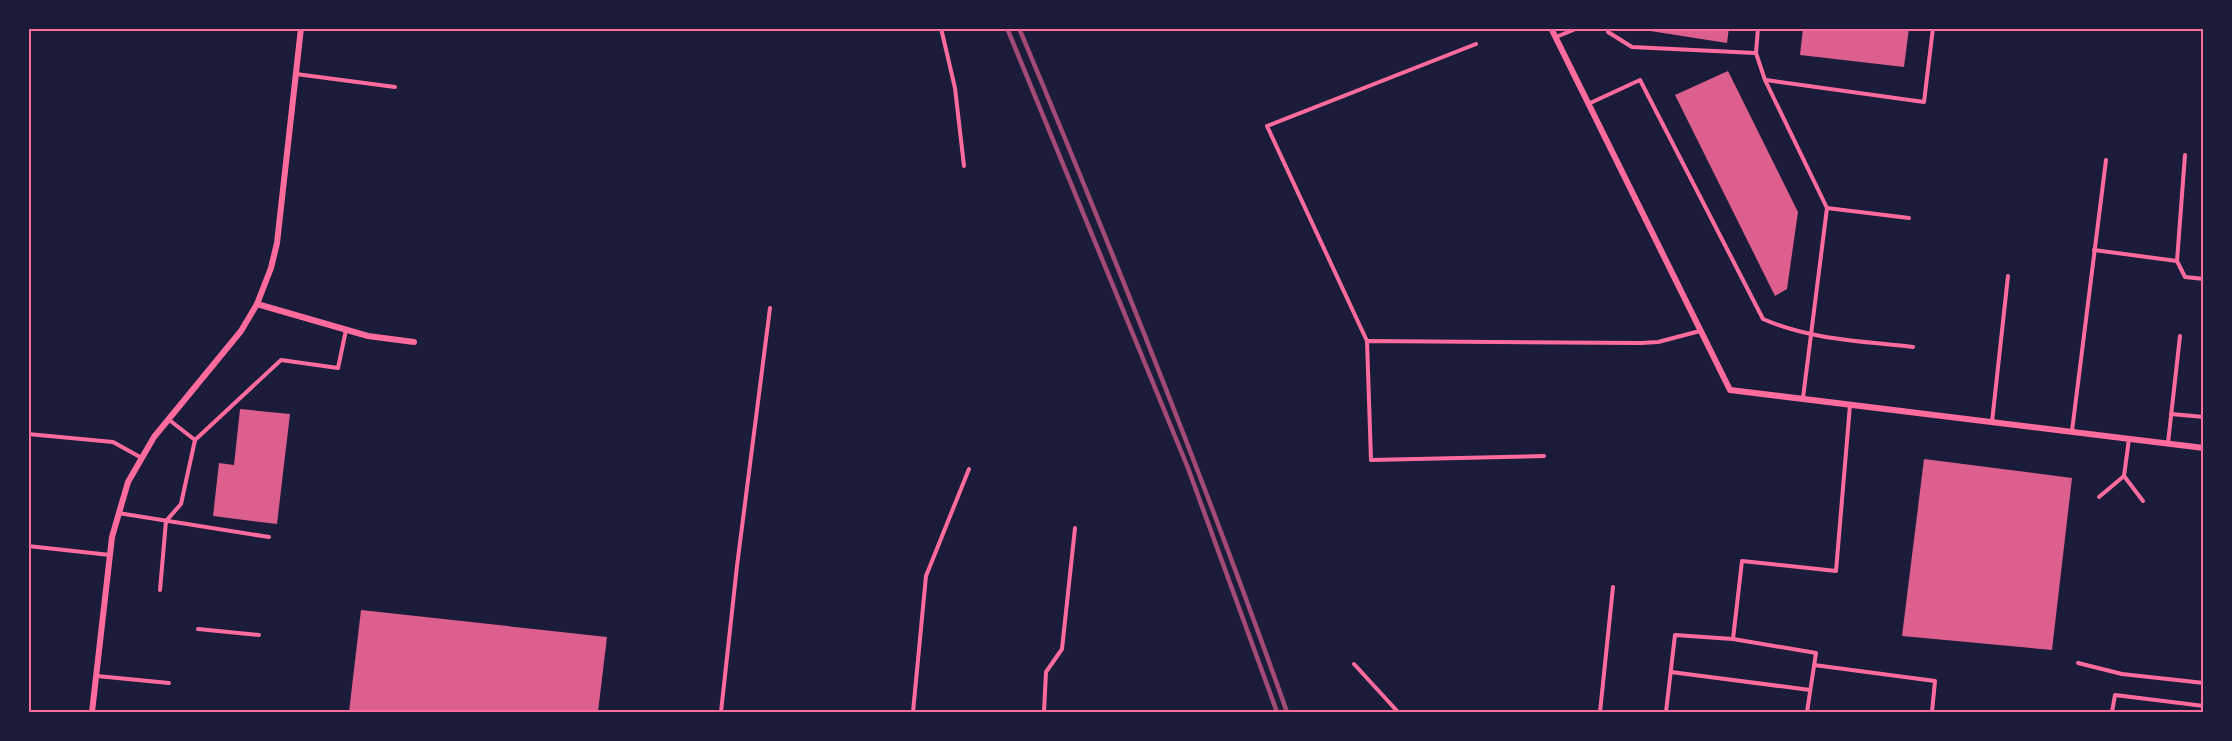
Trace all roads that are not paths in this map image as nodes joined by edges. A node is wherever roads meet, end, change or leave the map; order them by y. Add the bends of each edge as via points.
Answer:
1 (301, 28) edge
2 (941, 28) edge
3 (1551, 28) edge
4 (1578, 28) edge
5 (1608, 28) edge
6 (1758, 28) edge
7 (1933, 28) edge
8 (1556, 38) junction
9 (1476, 44) dead end
10 (1756, 52) junction
11 (296, 74) junction
12 (1765, 80) junction
13 (394, 87) dead end
14 (1588, 104) junction
15 (2185, 155) dead end
16 (2106, 160) dead end
17 (964, 166) dead end
18 (1827, 208) junction
19 (1909, 218) dead end
20 (2094, 250) junction
21 (2177, 261) junction
22 (2008, 276) dead end
23 (2204, 279) edge
24 (257, 304) junction
25 (770, 308) dead end
26 (346, 330) junction
27 (1701, 331) junction
28 (1811, 335) junction
29 (2180, 336) dead end
30 (1367, 341) junction
31 (414, 342) dead end
32 (1913, 347) dead end
33 (1803, 399) junction
34 (1850, 405) junction
35 (2172, 414) junction
36 (2204, 417) edge
37 (168, 419) junction
38 (1992, 422) junction
39 (2072, 432) junction
40 (28, 434) edge
41 (2128, 439) junction
42 (195, 440) junction
43 (2168, 444) junction
44 (2204, 448) edge
45 (1544, 456) dead end
46 (140, 457) junction
47 (969, 469) dead end
48 (2124, 476) junction
49 (2099, 497) dead end
50 (2143, 501) dead end
51 (117, 513) junction
52 (166, 521) junction
53 (1075, 528) dead end
54 (269, 537) dead end
55 (28, 546) edge
56 (110, 555) junction
57 (1613, 587) dead end
58 (160, 590) dead end
59 (198, 629) dead end
60 (259, 635) dead end
61 (1733, 639) junction
62 (2078, 663) dead end
63 (1354, 664) dead end
64 (1814, 664) junction
65 (1671, 672) junction
66 (96, 676) junction
67 (169, 683) dead end
68 (2204, 683) edge
69 (1810, 690) junction
70 (2204, 706) edge
71 (92, 712) edge
72 (721, 712) edge
73 (913, 712) edge
74 (1044, 712) edge
75 (1398, 712) edge
76 (1600, 712) edge
77 (1666, 712) edge
78 (1807, 712) edge
79 (1932, 712) edge
80 (2112, 712) edge

1 - 11 street
2 - 17 lane via 955,88
3 - 8 street
4 - 8 lane
5 - 10 lane via 1608,32 1632,47
6 - 10 lane
7 - 12 lane via 1924,102
8 - 14 street
9 - 30 lane via 1267,126
10 - 12 lane
11 - 13 lane
11 - 24 street via 277,243
12 - 18 lane
14 - 27 street
14 - 28 lane via 1640,80 1763,319
15 - 21 lane
16 - 20 lane
18 - 19 lane
18 - 28 lane
20 - 21 lane
20 - 39 lane
21 - 23 lane via 2186,277
22 - 38 lane
24 - 26 street
24 - 37 street via 235,339
25 - 72 lane
26 - 31 street
26 - 42 lane via 338,368 281,360
27 - 30 lane via 1641,343
27 - 33 street via 1730,390
28 - 32 lane
28 - 33 lane
29 - 35 lane
30 - 45 lane via 1371,460
33 - 34 street
34 - 38 street
34 - 61 lane via 1836,571 1742,561
35 - 36 lane
35 - 43 lane
37 - 42 lane
37 - 46 street
38 - 39 street
39 - 41 street
40 - 46 lane via 113,442
41 - 43 street
41 - 48 lane
42 - 52 lane via 181,504
43 - 44 street
46 - 51 street
47 - 73 lane via 926,576
48 - 49 lane
48 - 50 lane
51 - 52 lane
51 - 56 street
52 - 54 lane
52 - 58 lane
53 - 74 lane via 1062,650 1046,672
55 - 56 lane
56 - 66 street
57 - 76 lane
59 - 60 lane
61 - 64 lane via 1816,653
61 - 65 lane via 1675,635
62 - 68 lane via 2122,674
63 - 75 lane
64 - 69 lane
64 - 79 lane via 1935,681
65 - 69 lane
65 - 77 lane
66 - 67 lane
66 - 71 street
69 - 78 lane
70 - 80 lane via 2115,695

